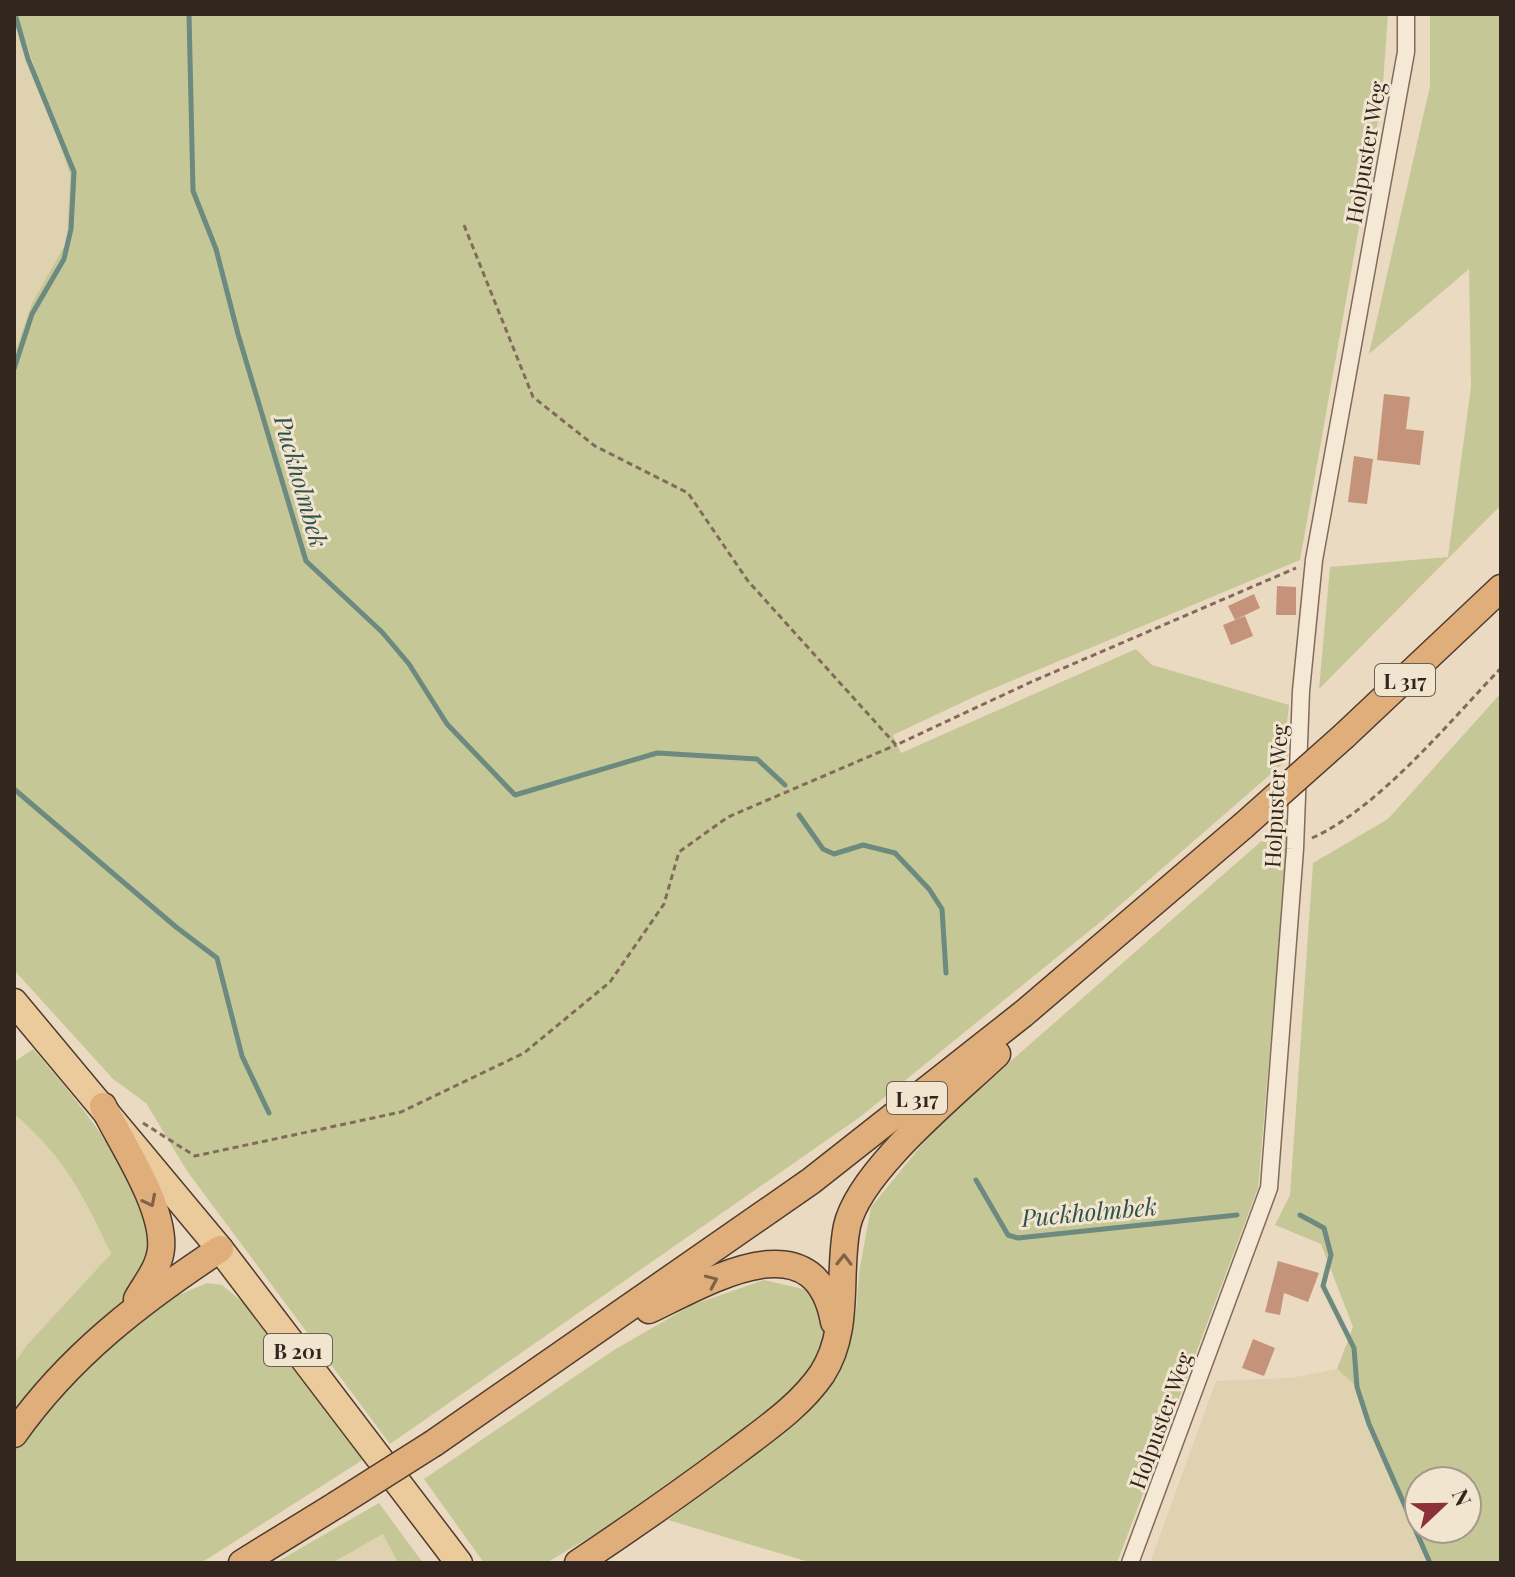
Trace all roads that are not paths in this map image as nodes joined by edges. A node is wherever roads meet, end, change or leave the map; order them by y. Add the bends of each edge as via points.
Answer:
1 (1406, 14) edge
2 (1501, 588) edge
3 (14, 1002) edge
4 (1023, 1014) junction
5 (103, 1106) junction
6 (220, 1249) junction
7 (130, 1311) junction
8 (590, 1336) junction
9 (837, 1338) junction
10 (14, 1434) edge
11 (584, 1561) edge
12 (242, 1563) edge
13 (459, 1563) edge
14 (1130, 1563) edge

1 - 14 street, Holpuster Weg via 1406,52 1314,560 1269,1188
2 - 4 highway, L 317, bridge via 1344,736
3 - 5 main road, B 201
4 - 8 highway, L 317 via 811,1181
9 -> 4 highway via 848,1223 858,1201 892,1155 997,1054
5 - 6 main road, B 201
5 -> 7 highway via 157,1214 161,1248
6 - 7 highway
6 - 13 main road, B 201
7 - 10 highway via 71,1363
8 -> 9 highway via 735,1270 786,1264 802,1269 830,1298
8 - 12 highway, bridge via 434,1443
9 - 11 highway via 824,1371 789,1411

